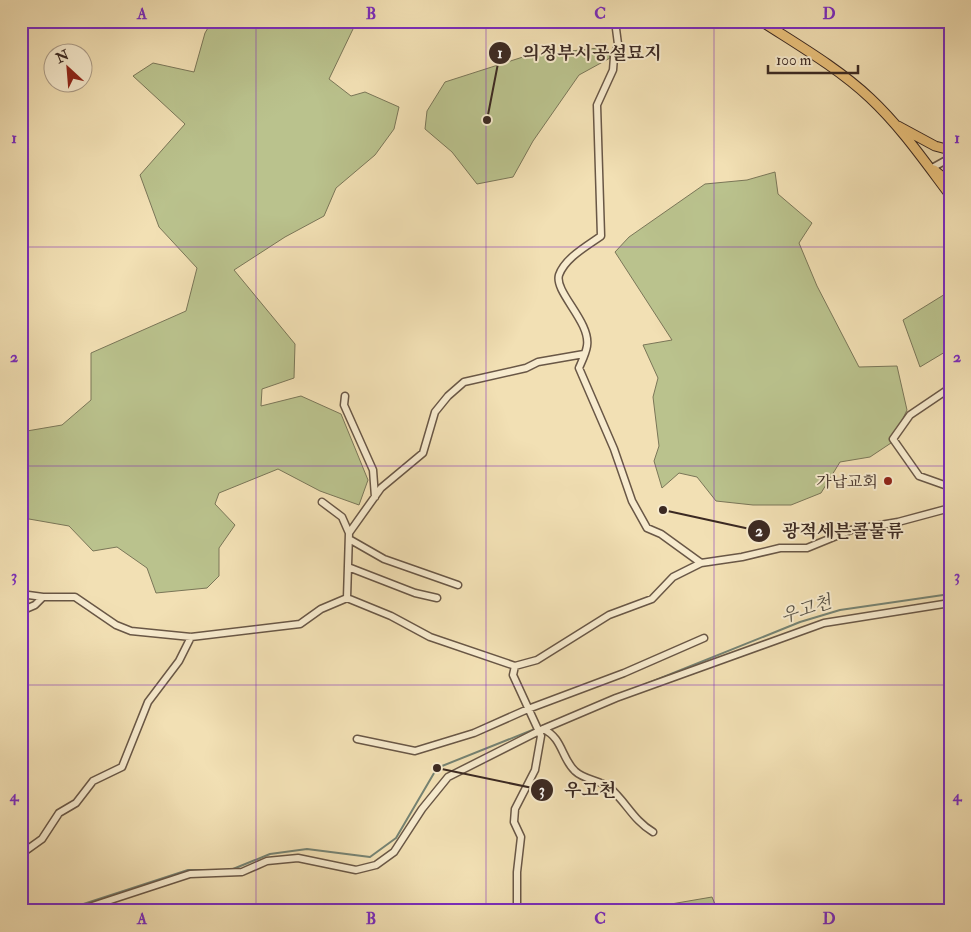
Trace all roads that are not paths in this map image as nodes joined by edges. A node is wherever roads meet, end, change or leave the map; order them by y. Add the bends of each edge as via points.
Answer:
1 (615, 21) edge
2 (761, 21) edge
3 (890, 121) junction
4 (950, 150) edge
5 (950, 158) edge
6 (932, 168) junction
7 (950, 183) edge
8 (950, 195) edge
9 (584, 354) junction
10 (950, 388) edge
11 (345, 396) dead end
12 (950, 488) edge
13 (375, 497) junction
14 (322, 502) dead end
15 (950, 508) edge
16 (349, 536) junction
17 (701, 562) junction
18 (348, 567) junction
19 (458, 585) dead end
20 (21, 594) edge
21 (43, 597) junction
22 (347, 598) junction
23 (437, 598) dead end
24 (950, 604) edge
25 (21, 611) edge
26 (191, 637) junction
27 (704, 638) dead end
28 (515, 666) junction
29 (529, 710) junction
30 (540, 729) junction
31 (357, 739) dead end
32 (653, 832) dead end
33 (21, 854) edge
34 (77, 911) edge
35 (517, 911) edge

1 - 9 street via 618,44 613,70 597,105 601,236 569,260 559,275 558,284 579,315 588,344
2 - 3 main road via 870,98
3 - 4 main road via 921,139
3 - 6 main road
5 - 6 street
6 - 7 main road
6 - 8 main road
9 - 13 street via 538,362 526,368 464,382 435,412 423,453 381,488
9 - 17 street via 579,368 614,449 632,501 648,528
10 - 12 street via 910,415 893,439 919,476
11 - 13 street via 344,405 373,470
13 - 16 street
14 - 16 street via 342,517
15 - 17 street via 852,530 807,548 780,548 742,558
16 - 18 street
16 - 19 street via 384,559
17 - 28 street via 673,577 652,599 609,615 537,660
18 - 22 street
18 - 23 street via 415,593
20 - 21 street
21 - 25 street
21 - 26 street via 75,597 116,626 131,631
22 - 26 street via 321,609 300,624
22 - 28 street via 391,616 430,638
24 - 30 street via 824,623
26 - 33 street via 179,661 148,702 122,767 93,781 76,803 59,813 42,839
27 - 29 street
28 - 29 street via 513,675
29 - 30 street
29 - 31 street via 474,734 415,751
30 - 32 street via 552,732 558,739 573,769 608,786 642,826
30 - 34 street via 448,777 394,852 376,865 356,870 298,858 266,861 242,872 190,874
30 - 35 street via 542,736 535,770 515,810 514,822 521,837

